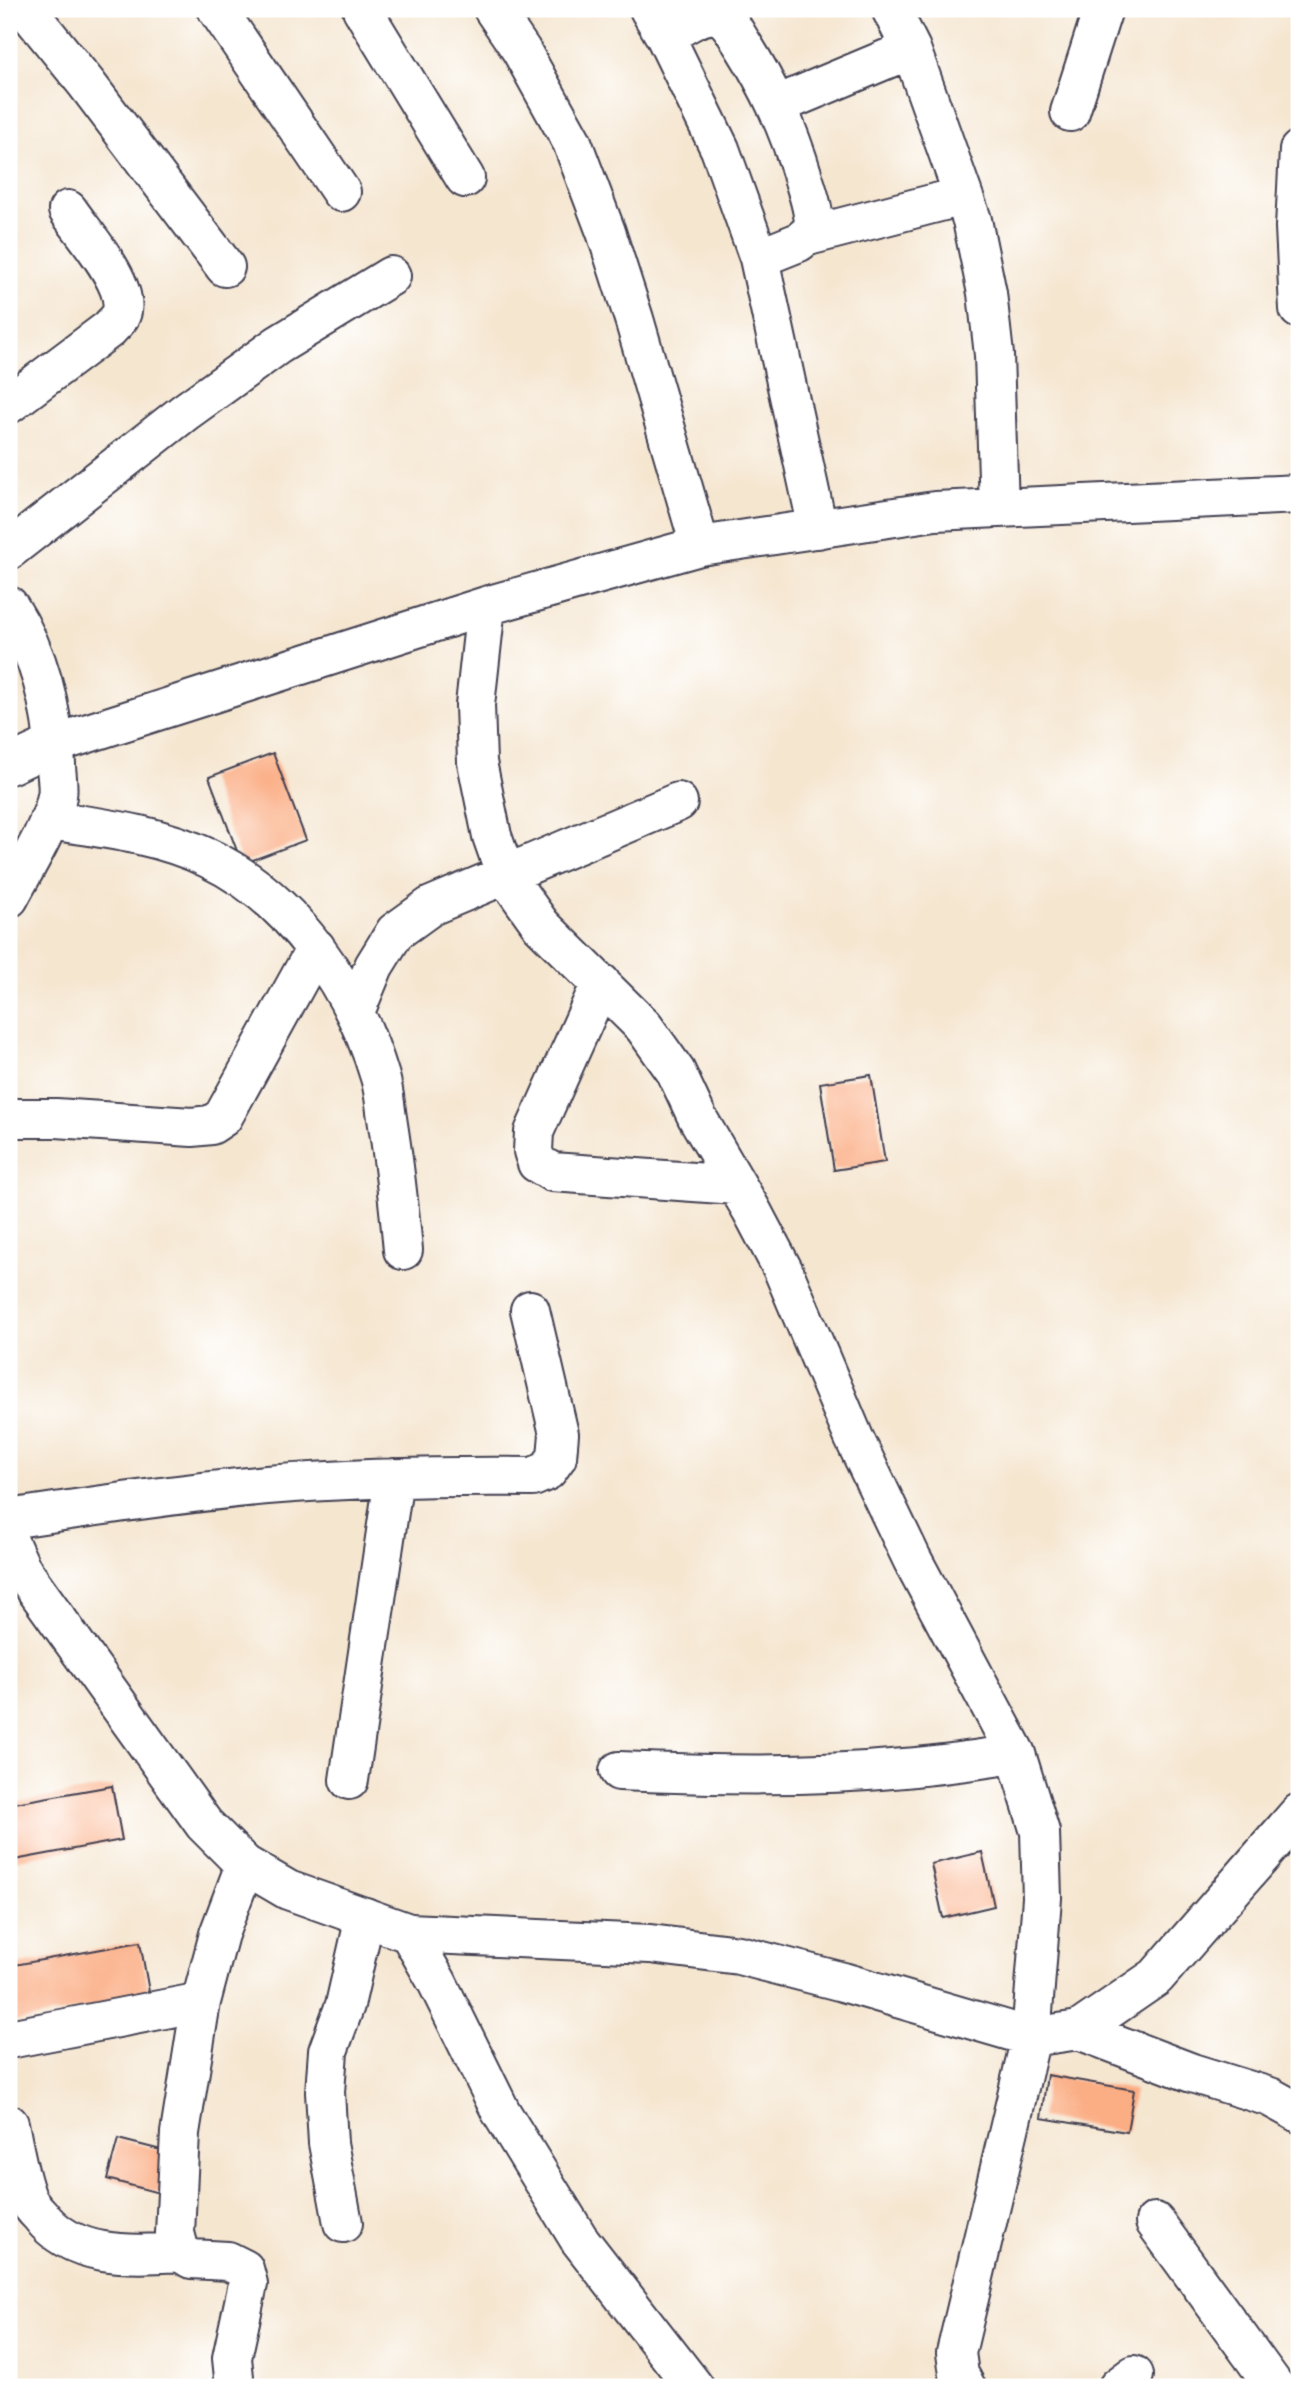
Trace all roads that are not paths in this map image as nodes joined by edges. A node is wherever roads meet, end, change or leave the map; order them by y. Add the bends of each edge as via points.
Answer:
1 (26, 9) edge
2 (217, 9) edge
3 (362, 9) edge
4 (493, 9) edge
5 (891, 9) edge
6 (1103, 9) edge
7 (657, 22) edge
8 (911, 49) junction
9 (777, 105) junction
10 (1070, 112) dead end
11 (1299, 150) edge
12 (465, 178) dead end
13 (341, 192) dead end
14 (963, 196) junction
15 (68, 210) dead end
16 (808, 236) junction
17 (759, 258) junction
18 (225, 267) dead end
19 (391, 276) dead end
20 (1299, 309) edge
21 (9, 404) edge
22 (1299, 495) edge
23 (999, 508) junction
24 (818, 529) junction
25 (700, 546) junction
26 (9, 550) edge
27 (9, 606) edge
28 (486, 606) junction
29 (9, 765) edge
30 (54, 782) junction
31 (678, 802) dead end
32 (506, 876) junction
33 (9, 898) edge
34 (316, 948) junction
35 (601, 983) junction
36 (355, 1012) junction
37 (9, 1118) edge
38 (736, 1185) junction
39 (404, 1250) dead end
40 (530, 1310) dead end
41 (394, 1478) junction
42 (9, 1520) edge
43 (9, 1542) edge
44 (1016, 1754) junction
45 (619, 1771) dead end
46 (349, 1780) dead end
47 (1299, 1813) edge
48 (245, 1865) junction
49 (365, 1917) junction
50 (409, 1933) junction
51 (201, 2002) junction
52 (1079, 2030) junction
53 (1031, 2037) junction
54 (9, 2039) edge
55 (1299, 2113) edge
56 (9, 2124) edge
57 (1155, 2222) dead end
58 (343, 2223) dead end
59 (180, 2252) junction
60 (235, 2387) edge
61 (694, 2387) edge
62 (966, 2387) edge
63 (1275, 2387) edge

1 - 18 street
2 - 13 street
3 - 12 street
4 - 25 street via 572,142 634,319
5 - 8 street
6 - 10 street
7 - 9 street via 716,15 728,21
7 - 17 street via 720,149
8 - 9 street
8 - 14 street
9 - 16 street via 790,132 814,220
11 - 20 street via 1295,228
14 - 16 street
14 - 23 street via 987,293 995,355
15 - 21 street via 111,272 123,296 122,314 109,329
16 - 17 street
17 - 24 street
19 - 26 street via 278,345 195,404
22 - 23 street
23 - 24 street via 935,511
24 - 25 street
25 - 28 street
27 - 30 street via 26,632 46,687
28 - 30 street
28 - 32 street via 475,705 477,762 492,836
29 - 30 street
30 - 33 street
30 - 34 street via 141,834 208,858 265,893
31 - 32 street
32 - 35 street via 541,925
32 - 36 street via 431,906 395,932 374,966
34 - 36 street
34 - 37 street via 223,1117 211,1125
35 - 38 street via 644,1027 676,1072
35 - 38 street via 534,1132 537,1163 552,1172
36 - 39 street via 380,1078
38 - 44 street via 783,1270 854,1438 912,1559
40 - 41 street via 559,1434 557,1457 547,1471 533,1477
41 - 42 street via 190,1494
41 - 46 street
43 - 48 street via 22,1570 204,1824
44 - 45 street via 904,1768 800,1774
44 - 53 street via 1040,1832 1042,1898
47 - 52 street via 1156,1977
48 - 49 street via 288,1890
48 - 51 street via 219,1934
49 - 50 street
49 - 58 street via 345,2005 328,2051 325,2092 328,2143
50 - 53 street via 650,1944 739,1955
50 - 61 street via 500,2112 579,2239
51 - 54 street
51 - 59 street via 180,2133 175,2232
52 - 53 street
52 - 55 street via 1270,2097
53 - 62 street via 956,2353
56 - 59 street via 28,2200 49,2228 86,2249 132,2255
57 - 63 street
59 - 60 street via 191,2259 228,2261 244,2269 248,2284 232,2358

